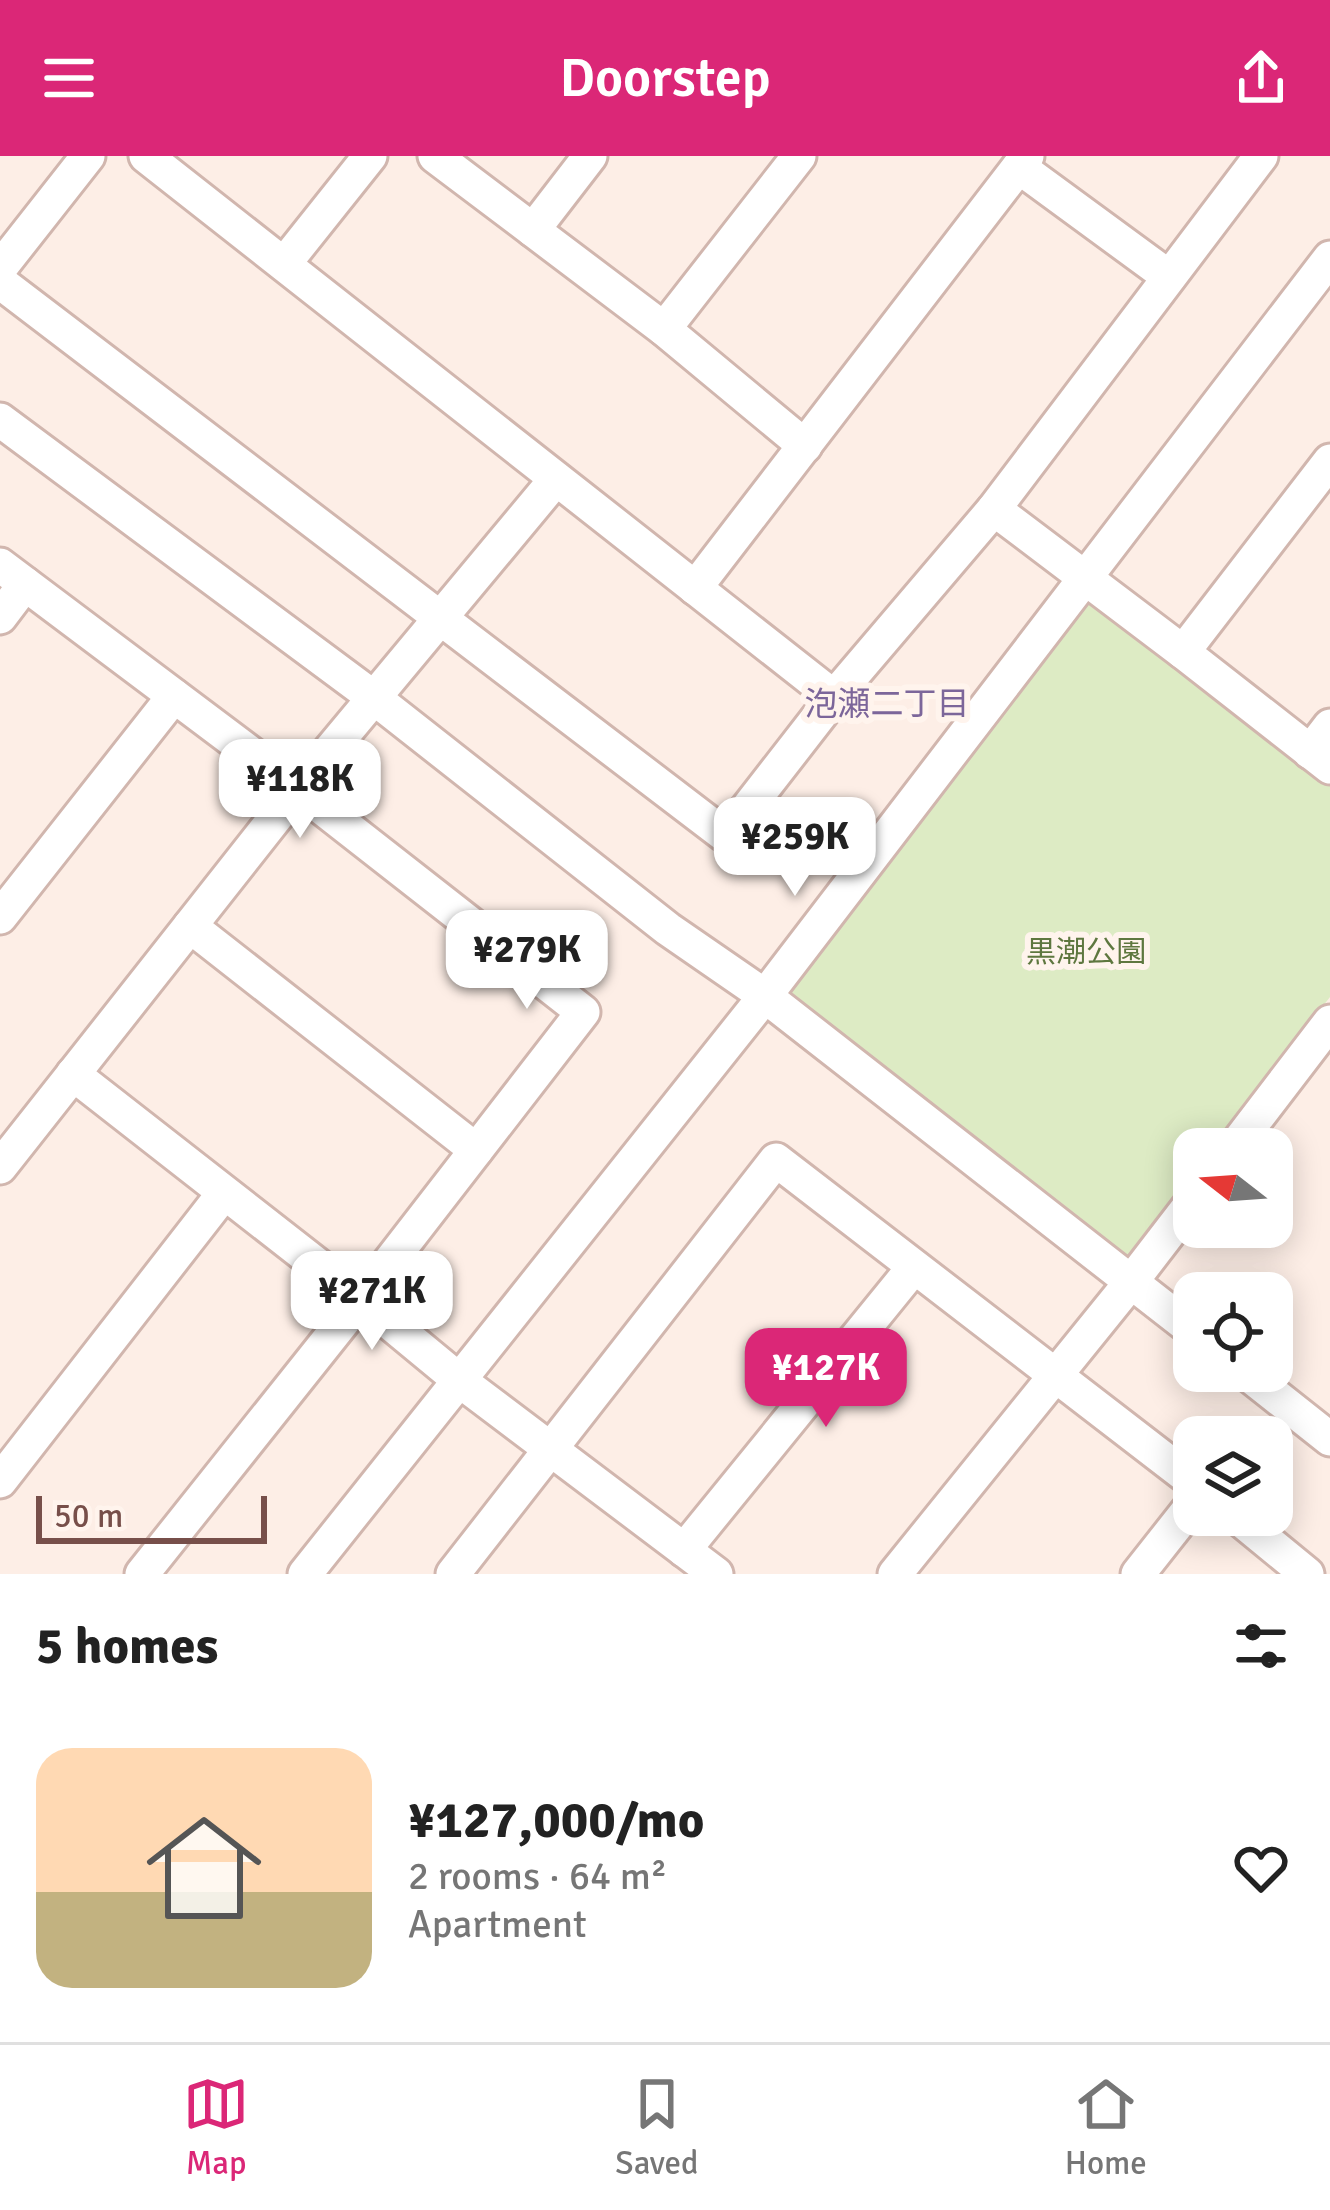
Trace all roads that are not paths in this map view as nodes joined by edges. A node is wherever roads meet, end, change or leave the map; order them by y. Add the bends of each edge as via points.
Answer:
1 (88, 156) edge
2 (146, 156) edge
3 (370, 156) edge
4 (435, 156) edge
5 (590, 156) edge
6 (799, 156) edge
7 (1261, 156) edge
8 (1023, 162) edge
9 (533, 230) junction
10 (1330, 258) edge
11 (284, 264) junction
12 (0, 268) edge
13 (1169, 277) junction
14 (0, 282) edge
15 (664, 329) junction
16 (0, 420) edge
17 (805, 446) junction
18 (1330, 461) edge
19 (556, 478) junction
20 (994, 509) junction
21 (12, 575) edge
22 (1085, 580) junction
23 (695, 588) junction
24 (0, 617) edge
25 (438, 619) junction
26 (1183, 652) junction
27 (174, 696) junction
28 (374, 697) junction
29 (834, 697) junction
30 (1323, 748) edge
31 (298, 789) junction
32 (0, 916) edge
33 (190, 926) junction
34 (765, 996) junction
35 (1330, 1022) edge
36 (73, 1074) junction
37 (1249, 1128) edge
38 (476, 1150) junction
39 (0, 1167) edge
40 (224, 1193) junction
41 (1173, 1227) edge
42 (914, 1268) junction
43 (1131, 1282) junction
44 (361, 1299) junction
45 (1173, 1315) edge
46 (1053, 1375) junction
47 (459, 1380) junction
48 (1271, 1392) edge
49 (1330, 1438) edge
50 (550, 1448) junction
51 (1173, 1466) edge
52 (0, 1481) edge
53 (1173, 1530) edge
54 (1261, 1536) edge
55 (685, 1550) junction
56 (142, 1574) edge
57 (305, 1574) edge
58 (453, 1574) edge
59 (716, 1574) edge
60 (895, 1574) edge
61 (1138, 1574) edge
62 (1307, 1574) edge

1 - 12 street
2 - 11 street
3 - 11 street
4 - 9 street
5 - 9 street
6 - 15 street
7 - 13 street
8 - 13 street
8 - 17 street
9 - 15 street
10 - 22 street
11 - 19 street
13 - 20 street
14 - 25 street
15 - 17 street
16 - 28 street
17 - 23 street
18 - 26 street
19 - 23 street
19 - 25 street
20 - 22 street
20 - 29 street
21 - 24 street
21 - 27 street
22 - 26 street
22 - 34 street
23 - 29 street
25 - 28 street
25 - 29 street via 726,836
26 - 30 street
27 - 31 street
27 - 32 street
28 - 31 street
28 - 34 street
31 - 33 street
31 - 38 street via 583,1012
33 - 36 street
33 - 38 street
34 - 43 street
34 - 47 street
35 - 37 street
36 - 39 street
36 - 40 street
38 - 44 street
40 - 44 street
40 - 52 street
41 - 43 street
42 - 46 street
42 - 50 street via 776,1160
42 - 55 street
43 - 45 street
43 - 46 street
44 - 47 street
44 - 56 street
46 - 51 street
46 - 60 street
47 - 50 street
47 - 57 street
48 - 49 street
50 - 55 street
50 - 58 street
53 - 61 street
54 - 62 street
55 - 59 street

